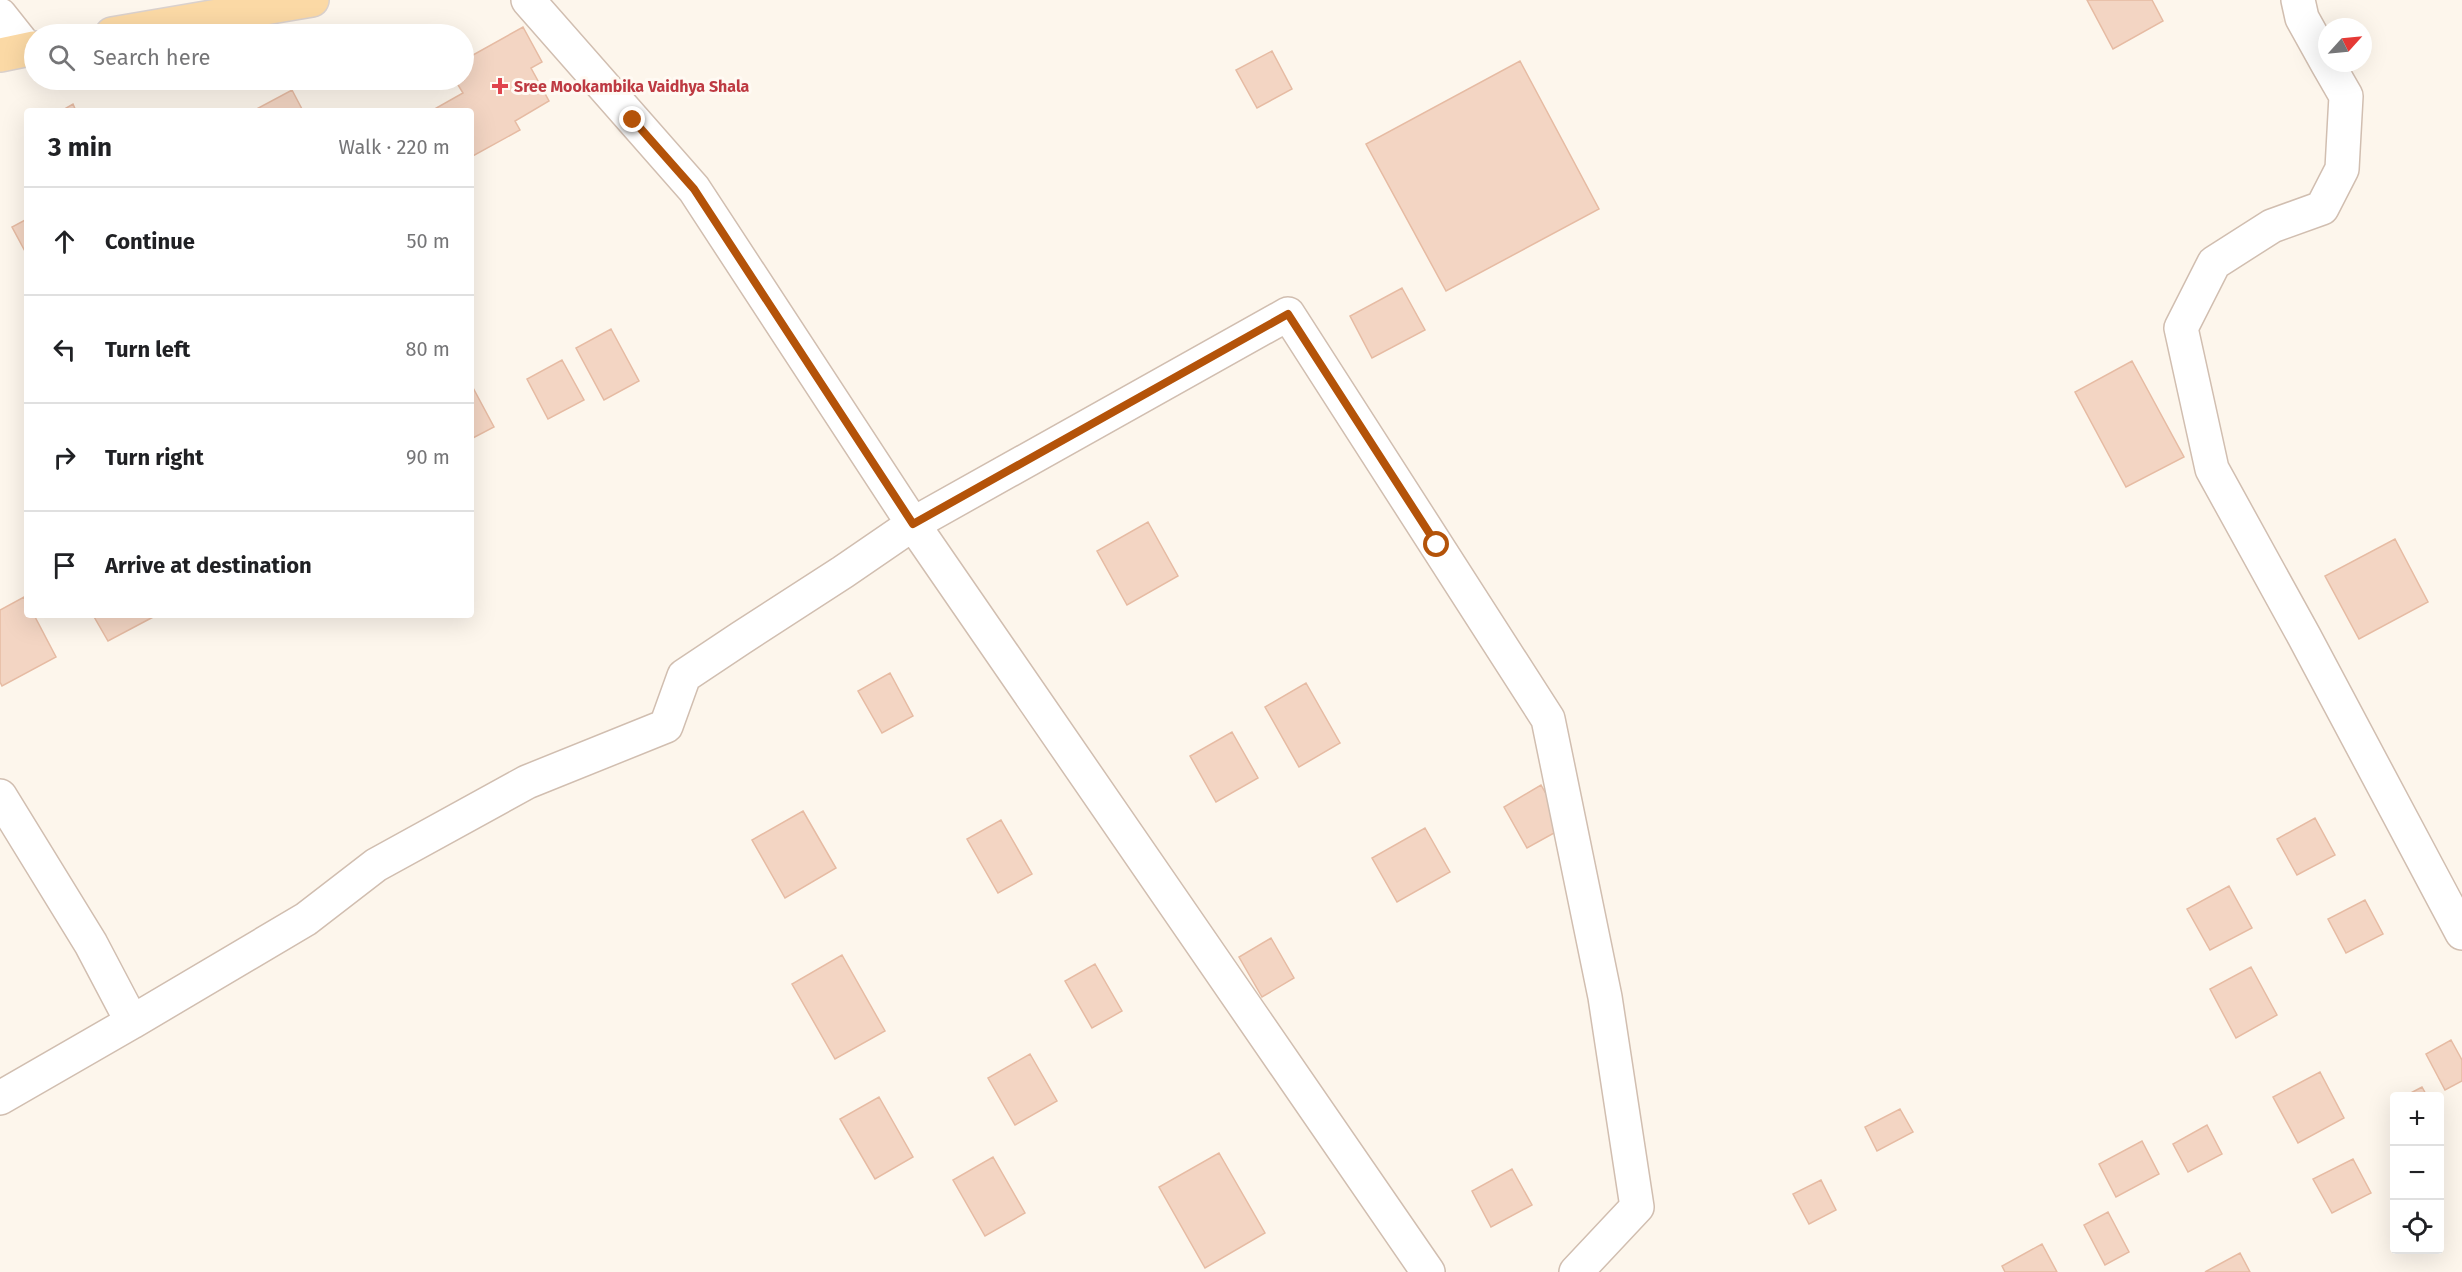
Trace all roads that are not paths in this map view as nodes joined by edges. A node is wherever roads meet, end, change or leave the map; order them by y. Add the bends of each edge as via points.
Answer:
1 (312, 0) edge
2 (528, 0) edge
3 (2298, 0) edge
4 (0, 15) edge
5 (171, 24) edge
6 (2318, 47) edge
7 (21, 50) edge
8 (2332, 72) edge
9 (913, 524) junction
10 (0, 796) edge
11 (2462, 933) edge
12 (132, 1022) junction
13 (0, 1098) edge
14 (1428, 1272) edge
15 (1576, 1272) edge

1 - 5 main road
2 - 9 street via 694,189
3 - 6 street via 2302,18
4 - 7 street
8 - 11 street via 2346,96 2342,169 2322,208 2272,226 2214,263 2181,328 2212,469
9 - 12 street via 684,676 666,726 527,782 376,865 306,919
9 - 14 street
9 - 15 street via 1288,314 1548,719 1605,998 1637,1208
10 - 12 street via 90,944
12 - 13 street

